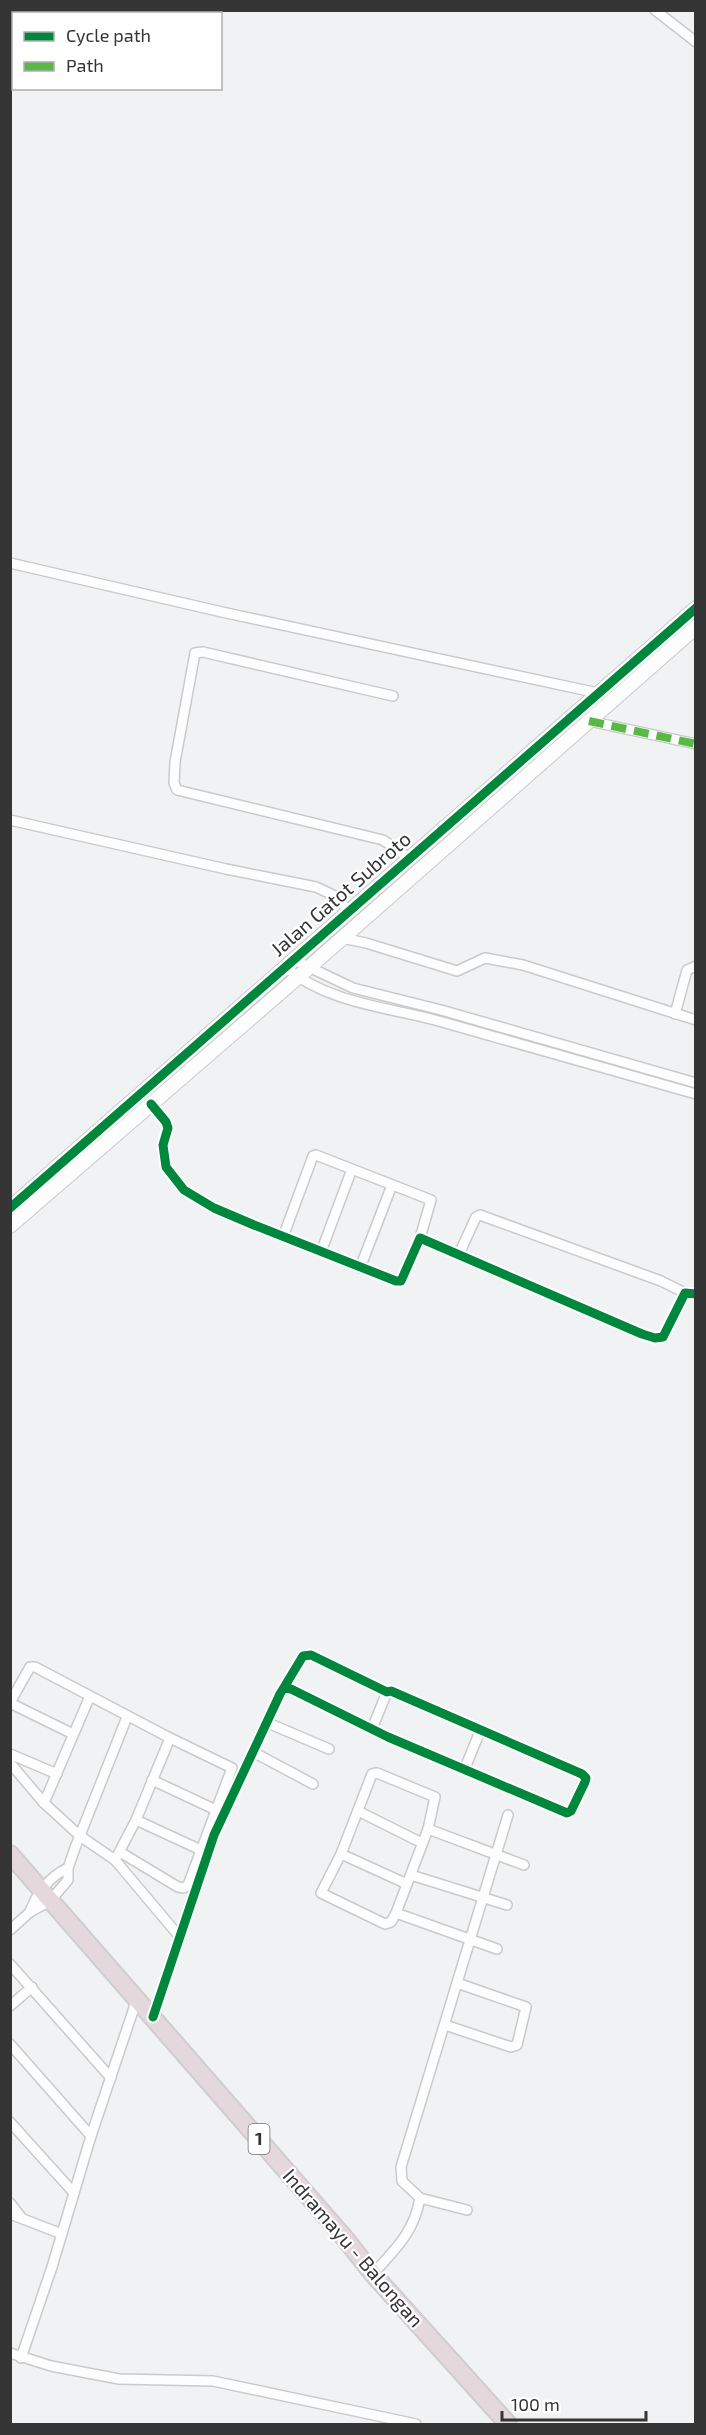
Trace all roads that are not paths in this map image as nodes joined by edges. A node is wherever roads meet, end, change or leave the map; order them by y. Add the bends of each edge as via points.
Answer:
1 (655, 10) edge
2 (696, 42) edge
3 (10, 563) edge
4 (696, 608) edge
5 (696, 627) edge
6 (595, 695) junction
7 (393, 696) dead end
8 (590, 720) junction
9 (696, 744) edge
10 (10, 820) edge
11 (409, 858) junction
12 (349, 911) junction
13 (342, 938) junction
14 (289, 963) junction
15 (696, 966) edge
16 (308, 968) junction
17 (297, 978) junction
18 (675, 1014) junction
19 (696, 1020) edge
20 (696, 1083) edge
21 (696, 1094) edge
22 (153, 1106) junction
23 (352, 1169) junction
24 (392, 1185) junction
25 (13, 1216) edge
26 (283, 1237) junction
27 (420, 1238) junction
28 (321, 1252) junction
29 (459, 1254) junction
30 (360, 1268) junction
31 (685, 1293) junction
32 (696, 1294) edge
33 (284, 1688) junction
34 (387, 1692) junction
35 (90, 1696) junction
36 (128, 1717) junction
37 (268, 1723) junction
38 (372, 1729) junction
39 (481, 1729) junction
40 (73, 1734) junction
41 (170, 1738) junction
42 (329, 1749) dead end
43 (253, 1752) junction
44 (10, 1754) edge
45 (10, 1763) edge
46 (465, 1768) junction
47 (57, 1774) junction
48 (152, 1780) junction
49 (313, 1784) dead end
50 (44, 1803) junction
51 (216, 1810) junction
52 (358, 1811) junction
53 (508, 1815) dead end
54 (136, 1820) junction
55 (428, 1829) junction
56 (80, 1836) junction
57 (422, 1843) junction
58 (201, 1850) junction
59 (10, 1854) edge
60 (341, 1854) junction
61 (118, 1856) junction
62 (495, 1856) junction
63 (524, 1865) dead end
64 (68, 1868) junction
65 (409, 1880) junction
66 (45, 1895) junction
67 (483, 1898) junction
68 (507, 1905) dead end
69 (30, 1912) junction
70 (396, 1913) junction
71 (10, 1930) edge
72 (179, 1936) junction
73 (470, 1940) junction
74 (497, 1949) dead end
75 (10, 1964) edge
76 (457, 1983) junction
77 (32, 1987) junction
78 (137, 1999) junction
79 (10, 2006) edge
80 (153, 2017) junction
81 (446, 2025) junction
82 (10, 2044) edge
83 (111, 2078) junction
84 (10, 2122) edge
85 (91, 2136) junction
86 (74, 2193) junction
87 (420, 2198) junction
88 (10, 2203) edge
89 (467, 2210) dead end
90 (10, 2214) edge
91 (23, 2218) junction
92 (62, 2234) junction
93 (373, 2274) junction
94 (10, 2353) edge
95 (21, 2358) junction
96 (417, 2424) edge
97 (508, 2424) edge

1 - 2 street
3 - 6 street
4 - 6 street, Jalan Gatot Subroto
5 - 8 street, Jalan Gatot Subroto
6 - 11 street, Jalan Gatot Subroto
7 - 11 street via 246,661 195,653 174,783 177,790 212,800 383,840
8 - 9 street
8 - 13 street, Jalan Gatot Subroto
10 - 12 street via 316,887 335,896
11 - 12 street, Jalan Gatot Subroto
12 - 14 street, Jalan Gatot Subroto
13 - 16 street, Jalan Gatot Subroto
13 - 18 street via 457,971 485,958 523,965
14 - 16 street
14 - 17 street, Jalan Gatot Subroto
14 - 25 street, Jalan Gatot Subroto
15 - 18 street via 687,969
16 - 17 street, Jalan Gatot Subroto
16 - 20 street via 353,988
17 - 21 street via 350,1000
17 - 22 street, Jalan Gatot Subroto
18 - 19 street
22 - 25 street, Jalan Gatot Subroto
22 - 26 street via 168,1128 163,1154 166,1167 184,1190 214,1208
23 - 24 street
23 - 26 street via 313,1156
23 - 28 street
24 - 27 street via 431,1200
24 - 30 street
26 - 28 street
27 - 29 street
27 - 30 street via 399,1282
28 - 30 street
29 - 31 street via 480,1215 662,1281
29 - 31 street via 655,1338 668,1331
31 - 32 street
33 - 34 street via 307,1654
33 - 37 street
33 - 38 street
34 - 38 street
34 - 39 street
35 - 36 street
35 - 40 street
35 - 40 street via 32,1666 12,1699 15,1705
36 - 41 street
36 - 56 street
37 - 42 street
37 - 43 street
38 - 46 street
39 - 46 street
39 - 46 street via 585,1775 585,1782 567,1813
40 - 47 street
41 - 48 street
41 - 51 street via 232,1766
43 - 49 street
43 - 72 street via 214,1835
44 - 47 street
45 - 50 street
47 - 50 street
48 - 51 street
48 - 54 street
50 - 56 street
51 - 58 street
52 - 55 street via 372,1774 377,1773 435,1797
52 - 57 street
52 - 60 street
53 - 62 street
54 - 58 street
54 - 61 street
55 - 57 street
55 - 62 street
56 - 61 street
56 - 64 street
57 - 65 street
58 - 61 street via 184,1888
59 - 66 highway, Indramayu - Balongan / 1
60 - 65 street
60 - 70 street via 322,1894 385,1924
61 - 72 street
62 - 63 street
62 - 67 street
64 - 66 street via 58,1873
64 - 66 street via 68,1880
65 - 67 street
65 - 70 street
66 - 69 street
66 - 69 street
66 - 78 highway, Indramayu - Balongan / 1
67 - 68 street
67 - 73 street
69 - 71 street
70 - 73 street
72 - 80 street
73 - 74 street
73 - 76 street
75 - 77 street
76 - 81 street
76 - 81 street via 526,2007 517,2045 511,2047
77 - 79 street
77 - 83 street
78 - 80 highway, Indramayu - Balongan / 1
78 - 83 street
80 - 93 highway, Indramayu - Balongan / 1
81 - 87 street via 401,2167 402,2181
82 - 85 street
83 - 85 street
84 - 86 street
85 - 86 street
86 - 92 street
87 - 89 street
87 - 93 street via 411,2231
88 - 91 street
90 - 91 street
91 - 92 street
92 - 95 street
93 - 97 highway, Indramayu - Balongan / 1
94 - 95 street
95 - 96 street via 119,2379 213,2381

